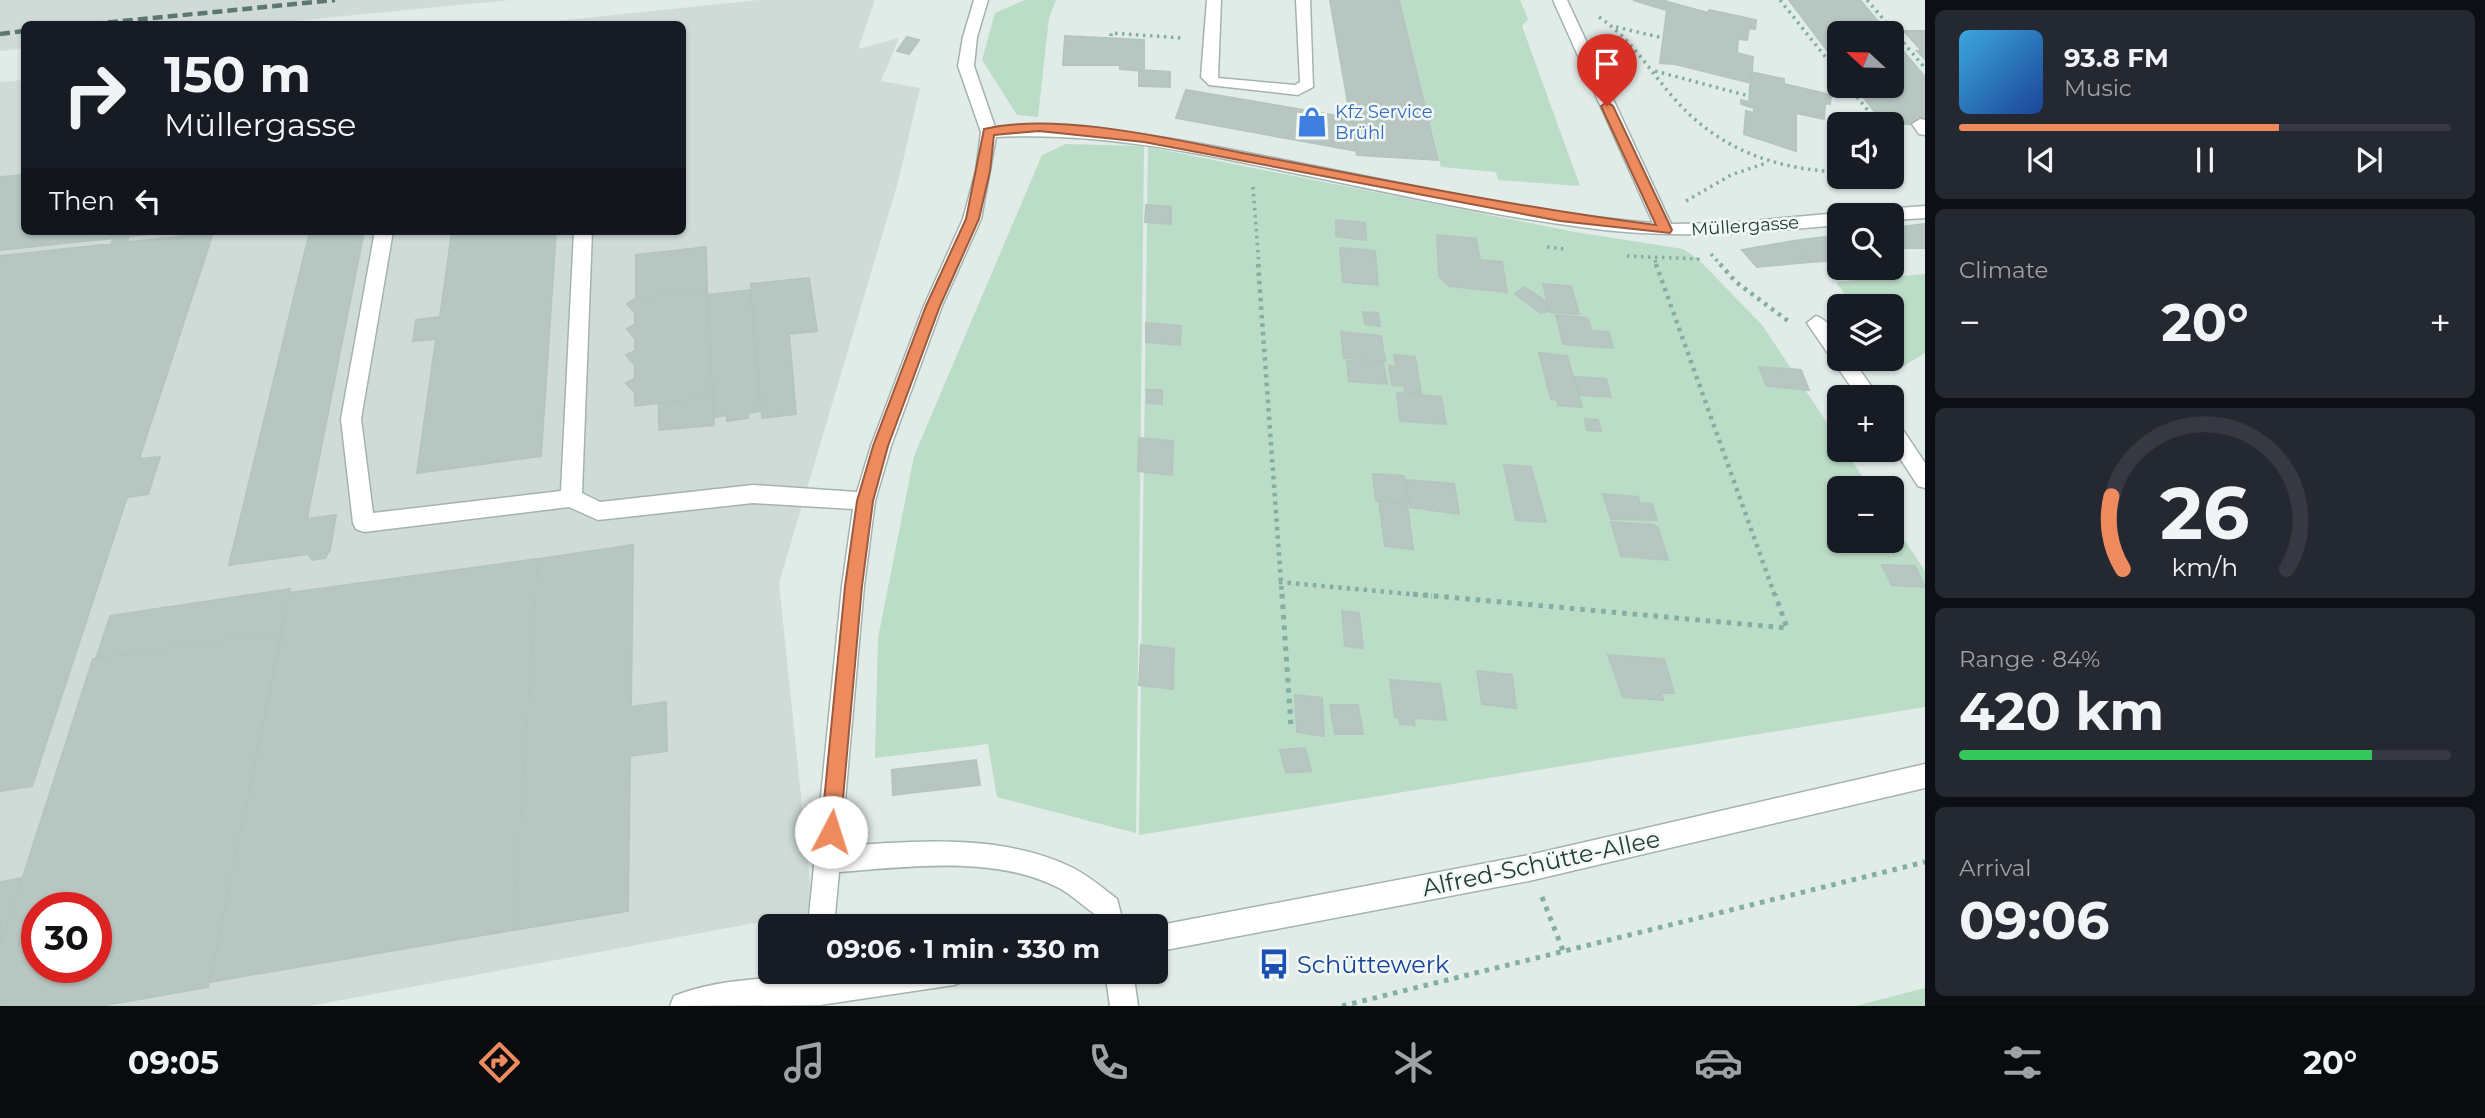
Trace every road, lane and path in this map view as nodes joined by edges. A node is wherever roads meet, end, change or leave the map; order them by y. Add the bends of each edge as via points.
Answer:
1 (981, 0) edge
2 (1214, 0) edge
3 (1303, 0) edge
4 (1780, 0) edge
5 (1867, 0) edge
6 (1561, 2) edge
7 (1616, 27) junction
8 (1111, 36) dead end
9 (1663, 38) dead end
10 (1212, 40) junction
11 (1907, 47) junction
12 (1916, 47) dead end
13 (1827, 59) edge
14 (1925, 68) edge
15 (1654, 70) junction
16 (1749, 96) dead end
17 (1858, 98) edge
18 (1869, 112) edge
19 (989, 132) junction
20 (1767, 163) junction
21 (1827, 171) edge
22 (1266, 188) dead end
23 (1686, 201) dead end
24 (1925, 212) edge
25 (1904, 214) edge
26 (1827, 220) edge
27 (1665, 230) junction
28 (383, 235) edge
29 (583, 235) edge
30 (1543, 246) dead end
31 (1568, 250) dead end
32 (1618, 255) dead end
33 (1656, 260) junction
34 (1816, 323) joint
35 (1827, 339) edge
36 (1904, 448) edge
37 (1925, 480) edge
38 (571, 498) junction
39 (865, 501) junction
40 (1279, 582) junction
41 (1291, 727) dead end
42 (1925, 776) edge
43 (828, 860) junction
44 (1925, 862) edge
45 (1529, 868) junction
46 (822, 914) edge
47 (1109, 914) edge
48 (1168, 937) edge
49 (1564, 953) junction
50 (803, 984) edge
51 (1121, 984) edge
52 (684, 1006) edge
53 (1124, 1006) edge
54 (1342, 1006) edge

1 - 19 street via 966,66
2 - 10 street
3 - 10 street via 1308,64 1304,88 1214,82 1209,77
4 - 13 path
5 - 11 path
6 - 7 path
6 - 27 street
7 - 9 path
7 - 15 path
8 - 10 path
11 - 12 path
11 - 14 path
15 - 16 path
15 - 20 path via 1673,98 1709,132
17 - 18 path
19 - 27 street, Müllergasse via 1039,127 1144,138 1560,217
19 - 39 street via 972,219 933,306
20 - 21 path
20 - 23 path via 1731,175
22 - 40 path via 1252,185
24 - 25 street
26 - 27 street, Müllergasse
28 - 38 street via 351,419 364,523
29 - 38 street
30 - 31 path
32 - 33 path
33 - 34 path via 1698,260 1703,245 1736,282 1784,321
33 - 40 path via 1787,628
34 - 35 street
36 - 37 street
38 - 39 street via 598,512 753,494
39 - 43 street
40 - 41 path
42 - 45 street, Alfred-Schütte-Allee
43 - 46 street
43 - 47 street via 939,852 1014,862 1064,877 1108,908
44 - 49 path
45 - 48 street, Alfred-Schütte-Allee
45 - 49 path
49 - 54 path
50 - 52 street
51 - 53 street

